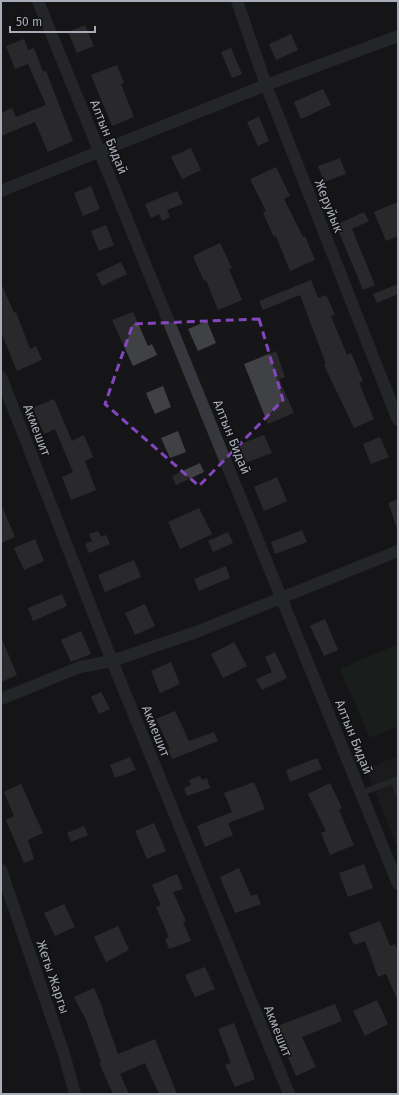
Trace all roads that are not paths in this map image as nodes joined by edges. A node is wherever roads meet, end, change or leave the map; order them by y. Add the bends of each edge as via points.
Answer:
1 (38, 1) edge
2 (237, 1) edge
3 (398, 36) edge
4 (266, 85) junction
5 (99, 152) junction
6 (1, 191) edge
7 (1, 377) edge
8 (398, 420) edge
9 (398, 551) edge
10 (282, 596) junction
11 (112, 661) junction
12 (1, 700) edge
13 (396, 780) edge
14 (398, 792) edge
15 (361, 793) junction
16 (1, 870) edge
17 (398, 884) edge
18 (75, 1094) edge
19 (289, 1094) edge

1 - 5 street, Алтын Бидай
2 - 4 street, Жеруйык
3 - 4 street
4 - 5 street
4 - 8 street, Жеруйык
5 - 6 street
5 - 10 street, Алтын Бидай
7 - 11 street, Акмешит
9 - 10 street
10 - 11 street via 199,631
10 - 15 street, Алтын Бидай
11 - 12 street via 80,668
11 - 19 street, Акмешит
13 - 14 lane
13 - 15 lane
15 - 17 street, Алтын Бидай
16 - 18 street, Жеты Жаргы via 64,1054

